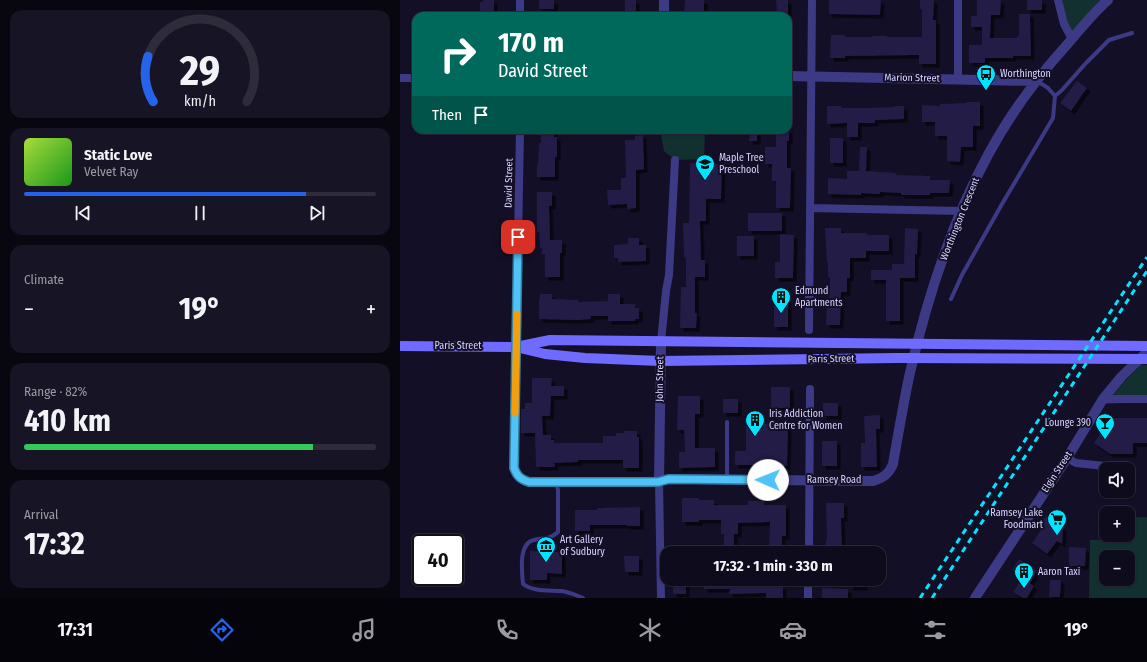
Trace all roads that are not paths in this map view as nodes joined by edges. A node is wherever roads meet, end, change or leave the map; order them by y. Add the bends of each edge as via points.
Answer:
1 (520, 0) edge
2 (664, 0) edge
3 (812, 0) edge
4 (958, 0) edge
5 (1108, 0) edge
6 (1060, 2) edge
7 (520, 12) edge
8 (664, 12) edge
9 (1132, 33) dead end
10 (1072, 39) junction
11 (792, 76) edge
12 (812, 77) junction
13 (400, 78) edge
14 (412, 78) edge
15 (958, 79) junction
16 (1036, 81) junction
17 (1054, 96) junction
18 (520, 134) edge
19 (674, 160) dead end
20 (810, 208) junction
21 (961, 211) junction
22 (951, 299) dead end
23 (809, 330) dead end
24 (661, 342) junction
25 (400, 346) edge
26 (1147, 346) edge
27 (516, 347) junction
28 (1147, 352) edge
29 (1147, 359) edge
30 (660, 361) junction
31 (810, 390) dead end
32 (1103, 399) junction
33 (1147, 399) edge
34 (727, 422) dead end
35 (1067, 458) junction
36 (1099, 465) edge
37 (887, 474) joint
38 (517, 476) joint
39 (727, 479) junction
40 (810, 480) junction
41 (556, 482) junction
42 (658, 482) junction
43 (809, 546) edge
44 (808, 586) edge
45 (583, 598) edge
46 (661, 598) edge
47 (808, 598) edge
48 (975, 598) edge

1 - 7 street
2 - 8 street
3 - 12 street
4 - 15 street
5 - 10 street, Worthington Crescent
6 - 10 street via 1064,24
9 - 17 lane via 1109,40
10 - 16 street, Worthington Crescent
11 - 12 street, Marion Street
12 - 15 street, Marion Street
12 - 20 street
13 - 14 street
15 - 16 street, Marion Street
16 - 17 lane via 1048,88
16 - 21 street, Worthington Crescent via 988,155
17 - 22 lane via 1053,118 962,275
18 - 27 street, David Street
19 - 24 street, John Street via 669,275
20 - 21 street
20 - 23 street
21 - 37 street, Worthington Crescent via 922,325 909,377 893,464
24 - 26 main road, Paris Street
24 - 27 main road, Paris Street via 550,340
24 - 30 street, John Street
25 - 27 main road, Paris Street
27 - 30 main road, Paris Street via 545,354 585,358
27 - 38 street, David Street via 514,468
28 - 32 street, Elgin Street
29 - 30 main road, Paris Street via 897,358
30 - 42 street, John Street
31 - 40 street
32 - 33 street
32 - 35 street, Elgin Street
34 - 39 lane
35 - 36 street via 1076,463
35 - 48 street, Elgin Street
37 - 40 street, Ramsey Road via 873,481
38 - 41 street, Ramsey Road via 529,482
39 - 40 street, Ramsey Road
39 - 42 street, Ramsey Road via 669,479
40 - 43 street
41 - 42 street, Ramsey Road
41 - 45 lane via 558,532 553,536 527,543 523,559 523,584 529,588 563,591
42 - 46 street, John Street
44 - 47 street

